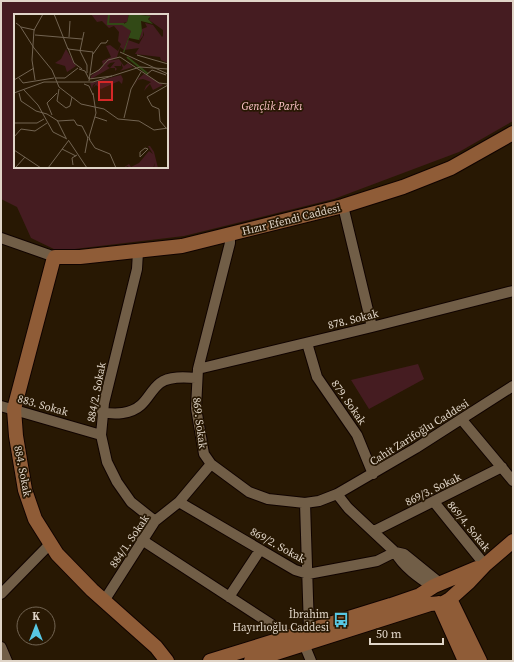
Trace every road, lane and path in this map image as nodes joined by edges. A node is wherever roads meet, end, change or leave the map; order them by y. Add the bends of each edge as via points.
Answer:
1 (512, 137) edge
2 (343, 206) junction
3 (230, 235) junction
4 (1, 238) edge
5 (138, 252) junction
6 (55, 257) junction
7 (513, 291) edge
8 (372, 327) junction
9 (307, 343) junction
10 (197, 373) junction
11 (513, 386) edge
12 (8, 407) edge
13 (102, 412) junction
14 (462, 420) junction
15 (101, 435) junction
16 (211, 464) junction
17 (502, 468) junction
18 (373, 474) junction
19 (513, 481) edge
20 (337, 494) junction
21 (179, 502) junction
22 (434, 502) junction
23 (305, 503) junction
24 (155, 521) junction
25 (374, 531) junction
26 (142, 540) junction
27 (513, 541) edge
28 (50, 544) junction
29 (260, 550) junction
30 (396, 552) junction
31 (485, 565) junction
32 (308, 574) junction
33 (437, 586) junction
34 (1, 594) edge
35 (229, 597) junction
36 (444, 600) junction
37 (104, 601) junction
38 (309, 629) junction
39 (282, 638) junction
40 (304, 644) junction
41 (1, 647) edge
42 (7, 661) edge
43 (167, 661) edge
44 (210, 661) edge
45 (251, 661) edge
46 (311, 661) edge
47 (465, 661) edge
48 (480, 661) edge

1 - 2 street, Hızır Efendi Caddesi via 437,174
2 - 3 street, Hızır Efendi Caddesi
2 - 8 street
3 - 5 street, Hızır Efendi Caddesi via 182,246
3 - 10 street, 869. Sokak via 230,244
4 - 6 street
5 - 6 street, Hızır Efendi Caddesi via 80,258
5 - 13 street, 884/2. Sokak
6 - 12 street, 884. Sokak
7 - 8 street, 878. Sokak
8 - 9 street, 878. Sokak
9 - 10 street, 878. Sokak
9 - 18 street, 879. Sokak via 316,377 357,435
10 - 13 street, 878. Sokak via 160,383 141,405 131,411 113,414
10 - 16 street, 869. Sokak via 196,408 199,434 204,454
11 - 14 street, Cahit Zarifoğlu Caddesi
12 - 15 street, 883. Sokak
12 - 28 street, 884. Sokak via 15,430 25,490 35,519
13 - 15 street, 884/2. Sokak
14 - 17 street
14 - 18 street, Cahit Zarifoğlu Caddesi
15 - 24 street, 884/2. Sokak via 107,462 117,482 131,502
16 - 21 street, 884/1. Sokak
16 - 23 street, 869. Sokak via 249,492 268,499
17 - 19 street
17 - 22 street, 869/3. Sokak
18 - 20 street, Cahit Zarifoğlu Caddesi
20 - 23 street, 869. Sokak
20 - 25 street via 348,508
21 - 24 street, 884/1. Sokak
21 - 29 street, 869/2. Sokak
22 - 25 street, 869/3. Sokak
22 - 31 street, 869/4. Sokak
23 - 32 street
24 - 26 street, 884/1. Sokak
25 - 30 street
26 - 35 street
26 - 37 street, 884/1. Sokak
27 - 31 street
28 - 34 street
28 - 37 street, 884. Sokak
29 - 32 street, 869/2. Sokak via 295,570
29 - 35 street
30 - 32 street, 869/2. Sokak via 377,561
30 - 33 street via 404,554
31 - 33 street
31 - 36 street via 469,582
32 - 38 street
33 - 36 street via 433,600
33 - 36 street via 449,586
33 - 38 street via 391,605
35 - 39 street via 271,624
36 - 40 street
36 - 47 street
36 - 48 street
37 - 43 street, 884. Sokak via 156,647
38 - 39 street
39 - 44 street
40 - 45 street
40 - 46 street
41 - 42 street

